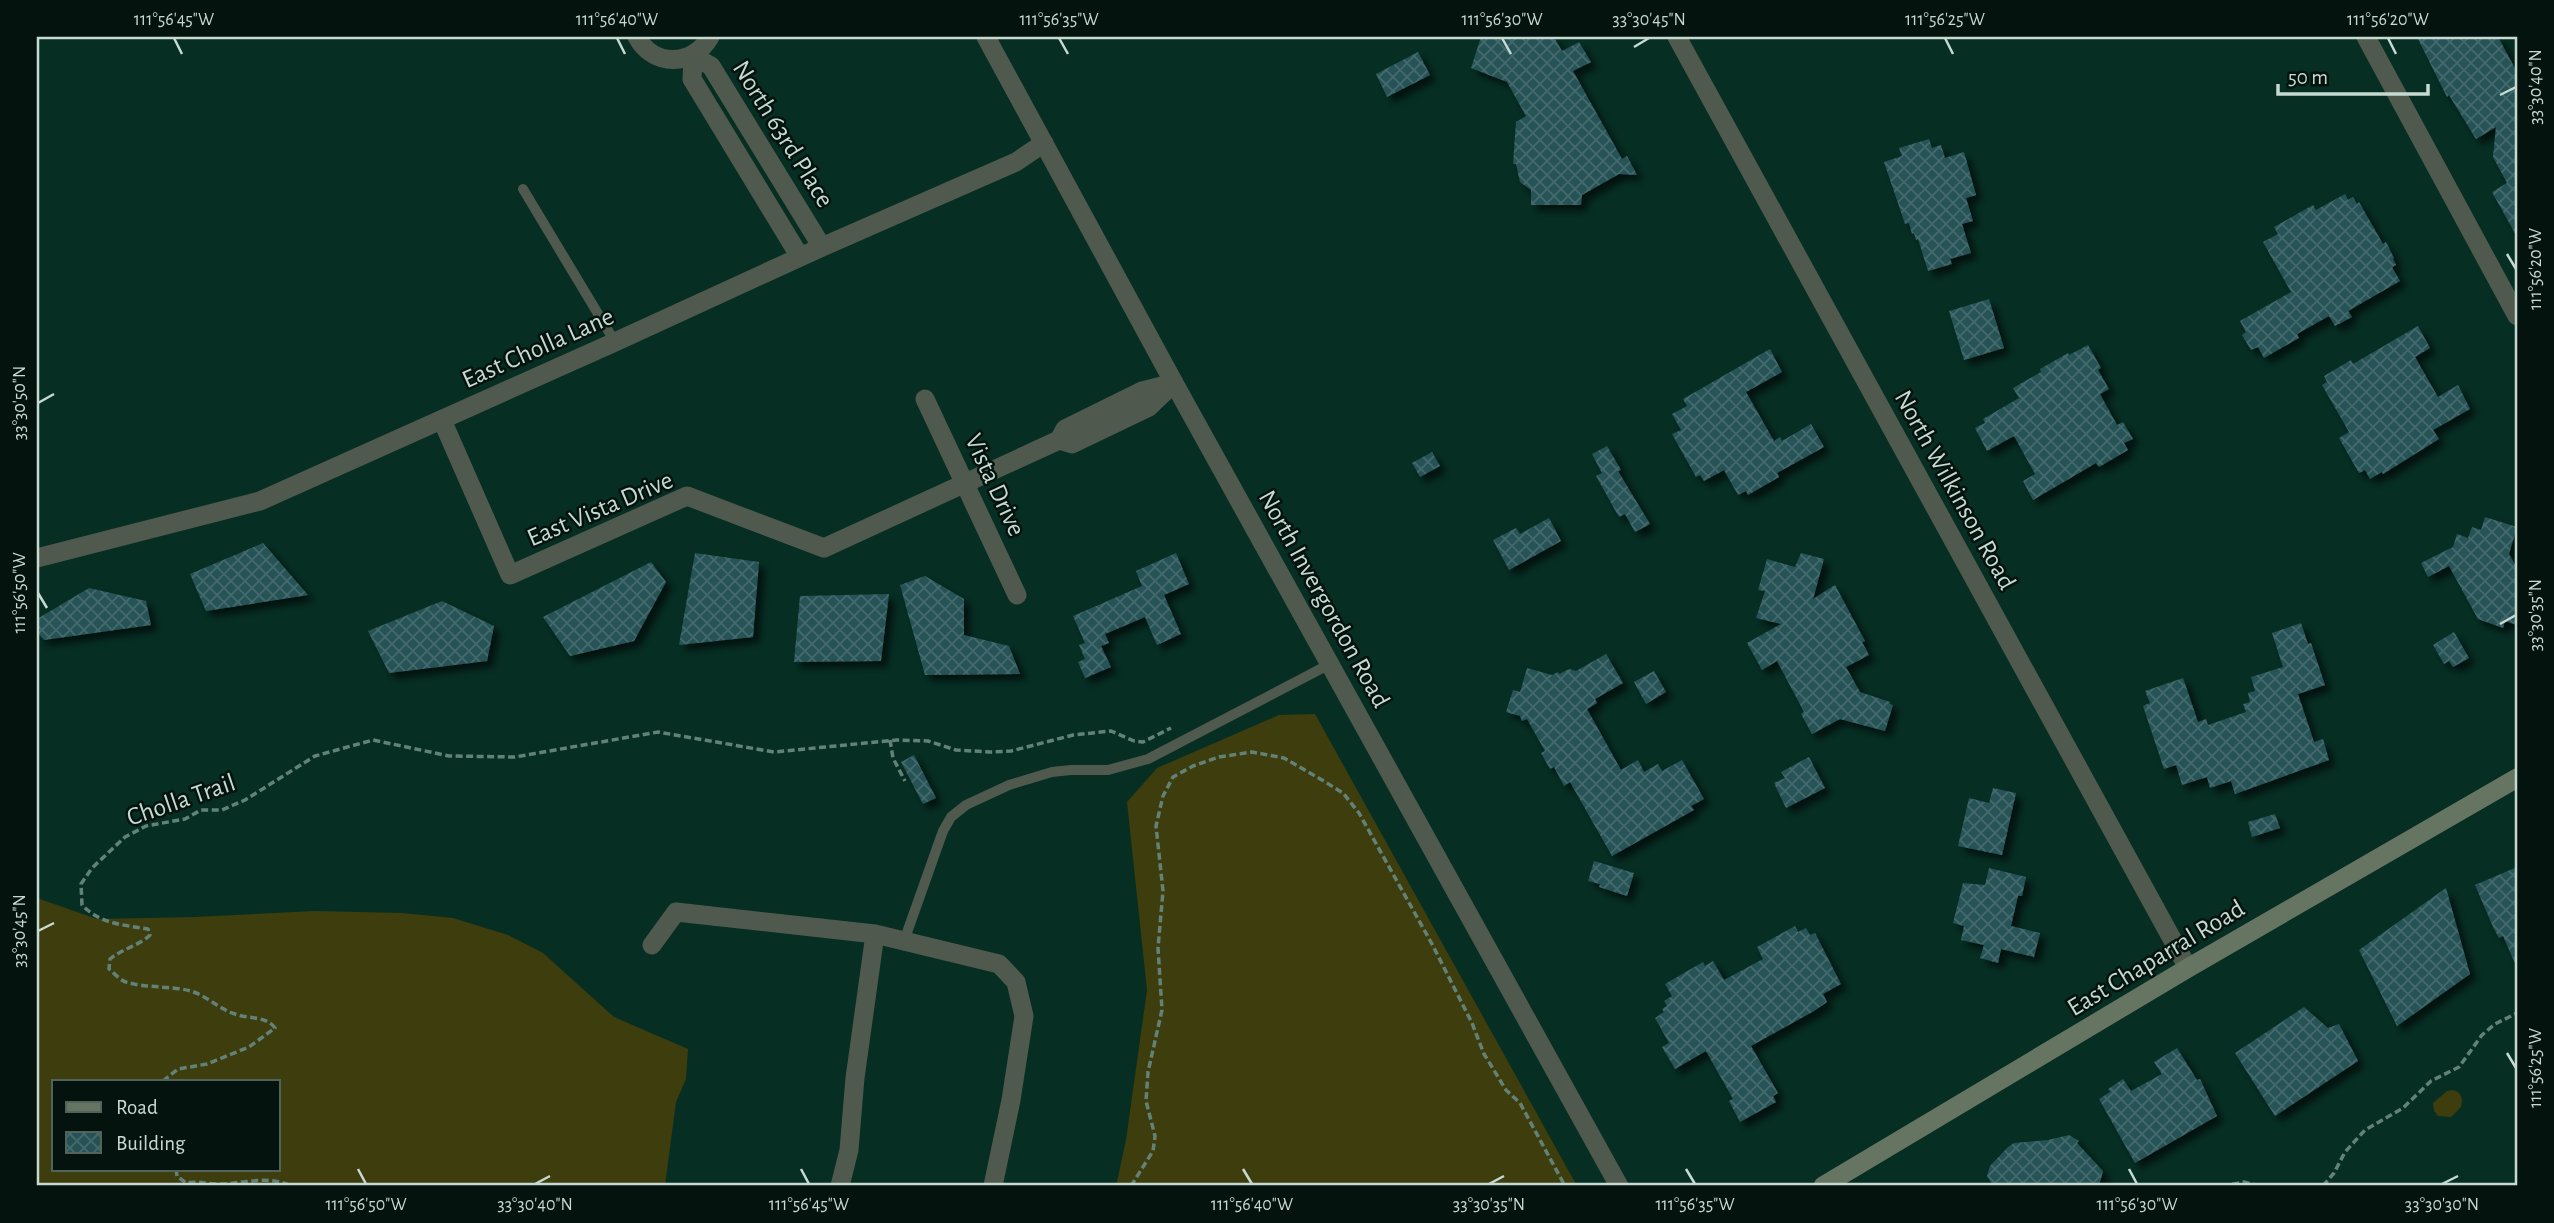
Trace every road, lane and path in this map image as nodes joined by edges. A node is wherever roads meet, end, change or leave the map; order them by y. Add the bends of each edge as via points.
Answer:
1 (637, 37) edge
2 (710, 37) edge
3 (986, 37) edge
4 (1676, 37) edge
5 (2366, 37) edge
6 (693, 56) junction
7 (1044, 143) junction
8 (523, 189) dead end
9 (822, 247) junction
10 (800, 257) junction
11 (2517, 316) edge
12 (615, 342) junction
13 (1174, 383) junction
14 (925, 399) dead end
15 (442, 420) junction
16 (965, 483) junction
17 (37, 558) edge
18 (1017, 594) dead end
19 (1330, 664) junction
20 (1179, 724) dead end
21 (890, 740) junction
22 (2517, 778) edge
23 (905, 781) dead end
24 (875, 934) junction
25 (904, 941) junction
26 (652, 945) dead end
27 (2188, 968) junction
28 (2517, 1013) edge
29 (164, 1080) edge
30 (176, 1170) edge
31 (291, 1186) edge
32 (840, 1186) edge
33 (993, 1186) edge
34 (1131, 1186) edge
35 (1565, 1186) edge
36 (1619, 1186) edge
37 (1823, 1186) edge
38 (2222, 1186) edge
39 (2260, 1186) edge
40 (2323, 1186) edge

1 - 6 street, North 63rd Place via 656,57 668,61
2 - 6 street, North 63rd Place
3 - 7 street, North Invergordon Road
4 - 27 street, North Wilkinson Road
5 - 11 street
6 - 9 street, North 63rd Place via 711,66
6 - 10 street, North 63rd Place via 692,79
7 - 9 street, East Cholla Lane via 1016,162
7 - 13 street, North Invergordon Road
8 - 12 lane
9 - 10 street, East Cholla Lane
10 - 12 street, East Cholla Lane
12 - 15 street, East Cholla Lane
13 - 16 street, East Vista Drive via 1149,407 1072,444 1059,440
13 - 19 street, North Invergordon Road
14 - 16 street, Vista Drive
15 - 16 street, East Vista Drive via 510,575 687,496 824,548
15 - 17 street, East Cholla Lane via 260,501
16 - 18 street, Vista Drive
19 - 25 lane via 1148,759 1108,770 1030,777 966,805 943,831
19 - 36 street, North Invergordon Road
20 - 21 path via 1143,742 1111,731 1073,735 1011,751 956,750 928,741
21 - 23 path
21 - 29 path, Cholla Trail via 774,752 658,732 515,757 449,756 373,740 315,756 222,810 201,810 184,819 146,826 125,837 81,884 82,905 89,912 109,923 148,929 150,935 110,958 109,969 125,982 189,991 275,1028 249,1047 207,1064 178,1069
22 - 27 main road, East Chaparral Road
24 - 25 street
24 - 26 street via 676,912
24 - 32 street via 849,1150
25 - 33 street via 999,964 1016,982 1024,1016
27 - 37 main road, East Chaparral Road
28 - 40 path via 2482,1035 2459,1067 2431,1081 2403,1108 2365,1130
30 - 31 path via 186,1183 265,1180
34 - 35 path via 1153,1151 1155,1136 1146,1101 1162,1010 1158,948 1163,891 1156,826 1163,796 1173,778 1193,766 1252,752 1284,758 1343,793 1359,813 1432,944 1488,1061 1520,1103
38 - 39 path via 2244,1182

